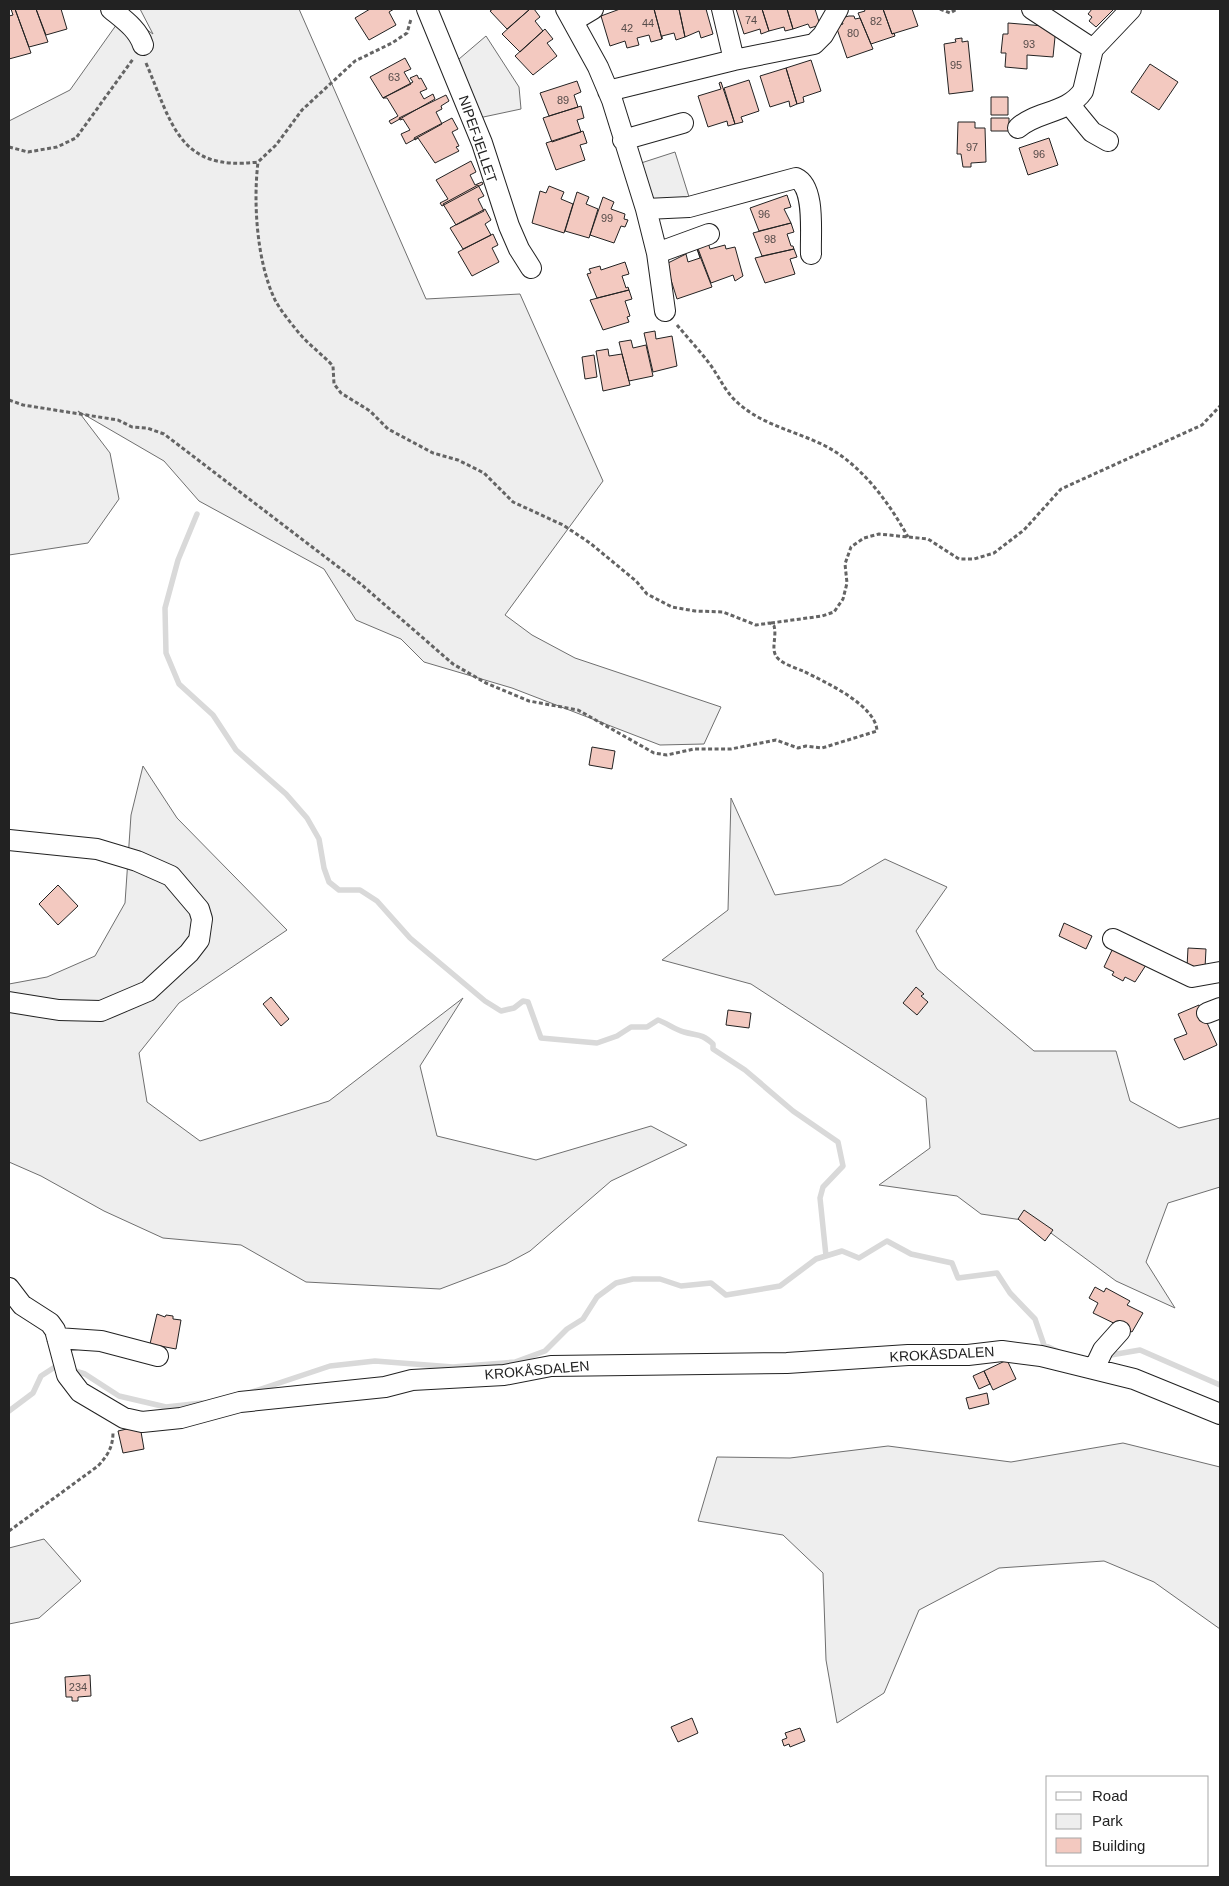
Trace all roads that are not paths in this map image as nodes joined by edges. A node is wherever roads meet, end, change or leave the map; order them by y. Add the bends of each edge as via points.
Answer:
1 (111, 9) edge
2 (593, 9) edge
3 (722, 9) edge
4 (838, 9) edge
5 (1032, 9) edge
6 (1131, 9) edge
7 (422, 11) edge
8 (569, 15) edge
9 (143, 44) road end
10 (1093, 49) junction
11 (734, 60) junction
12 (608, 91) junction
13 (1069, 104) junction
14 (683, 124) dead end
15 (1018, 128) dead end
16 (624, 140) junction
17 (1108, 141) dead end
18 (646, 209) junction
19 (709, 234) dead end
20 (657, 253) junction
21 (810, 254) dead end
22 (531, 268) dead end
23 (665, 311) road end
24 (9, 840) edge
25 (1112, 939) dead end
26 (1220, 972) edge
27 (9, 1002) edge
28 (9, 1288) edge
29 (1120, 1331) dead end
30 (57, 1338) junction
31 (158, 1356) dead end
32 (1094, 1369) junction
33 (1220, 1414) edge

1 - 9 street via 131,26
2 - 8 street
3 - 11 street
4 - 11 street via 814,44
5 - 10 street
6 - 10 street
7 - 22 street, NIPEFJELLET via 482,143 508,226
8 - 12 street
10 - 13 street via 1082,91
11 - 12 street
12 - 16 street
13 - 15 street
13 - 17 street via 1092,132
14 - 16 street
16 - 18 street
18 - 20 street
18 - 21 street via 689,207 796,178 809,193
19 - 20 street
20 - 23 street
24 - 27 street via 97,849 137,861 171,876 199,908 202,919 199,940 189,953 140,995 101,1011 59,1010
25 - 26 street via 1192,977
28 - 30 street via 22,1305 50,1324
29 - 32 street
30 - 31 street via 101,1341
30 - 32 street, KROKÅSDALEN via 62,1362 71,1382 80,1392 124,1418 142,1422 181,1418 240,1402 385,1387 412,1380 504,1375 551,1366 787,1363 1002,1351 1041,1356
32 - 33 street, KROKÅSDALEN via 1134,1379

